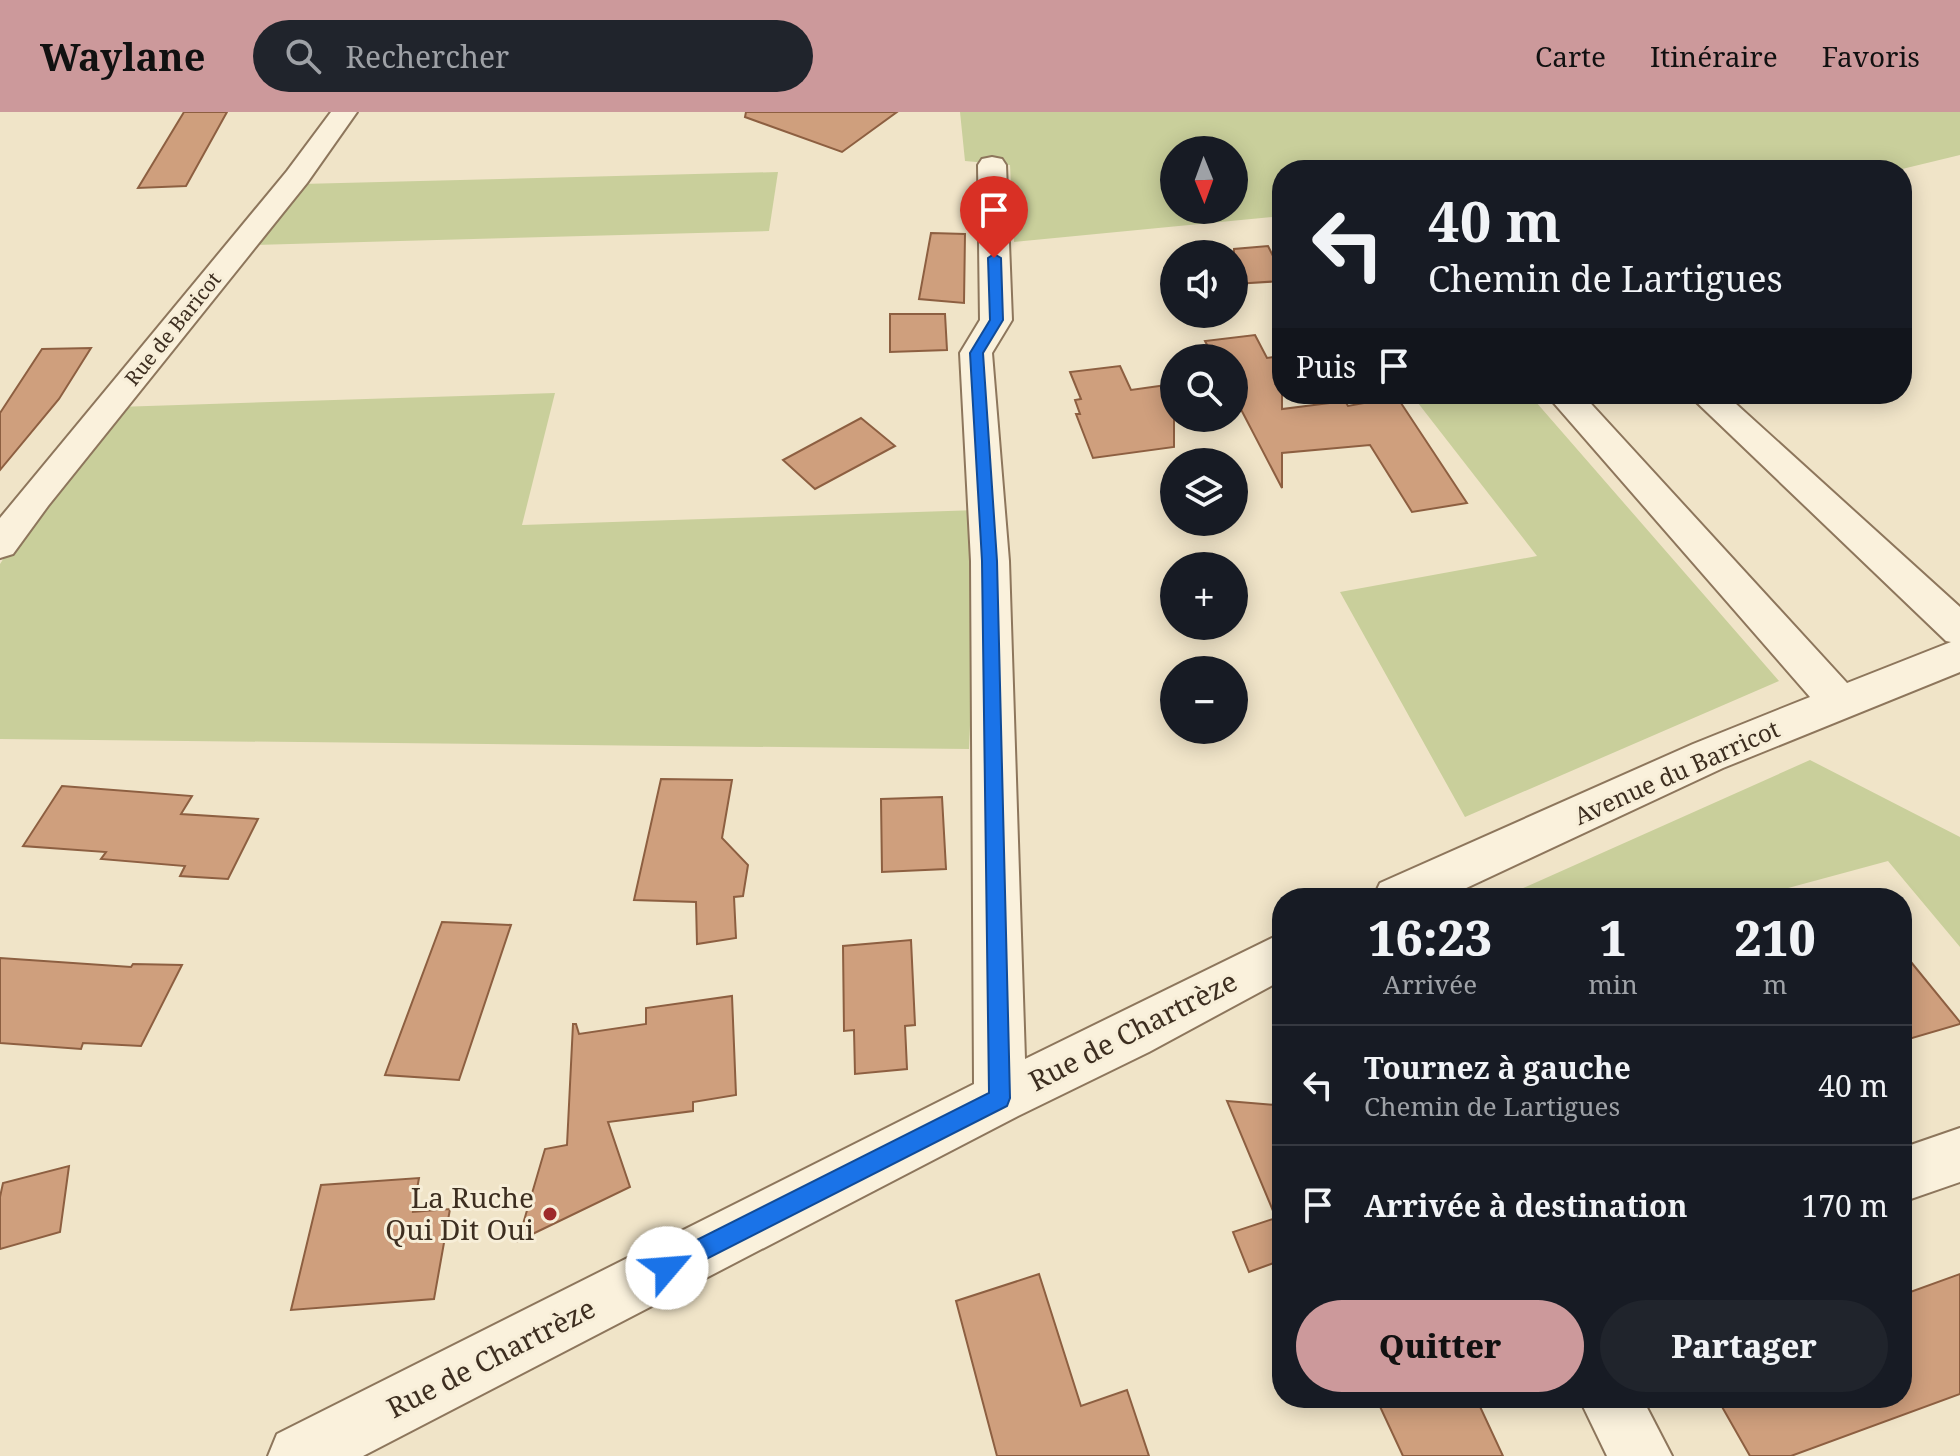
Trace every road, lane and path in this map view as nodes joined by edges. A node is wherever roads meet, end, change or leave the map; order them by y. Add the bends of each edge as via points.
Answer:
1 (344, 112) edge
2 (992, 165) dead end
3 (1572, 404) edge
4 (1716, 404) edge
5 (0, 545) edge
6 (1960, 630) edge
7 (1960, 655) edge
8 (1840, 703) junction
9 (1419, 888) edge
10 (1272, 960) edge
11 (1000, 1098) junction
12 (1960, 1155) edge
13 (1912, 1172) edge
14 (1615, 1408) edge
15 (299, 1456) edge
16 (1641, 1456) edge

1 - 5 street, Rue de Baricot
2 - 11 street via 996,320 976,353 990,561
3 - 8 street
4 - 6 street
7 - 8 street, Avenue du Barricot
8 - 9 street, Avenue du Barricot via 1708,756
10 - 11 street, Rue de Chartrèze
11 - 15 street, Rue de Chartrèze
12 - 13 street
14 - 16 street

